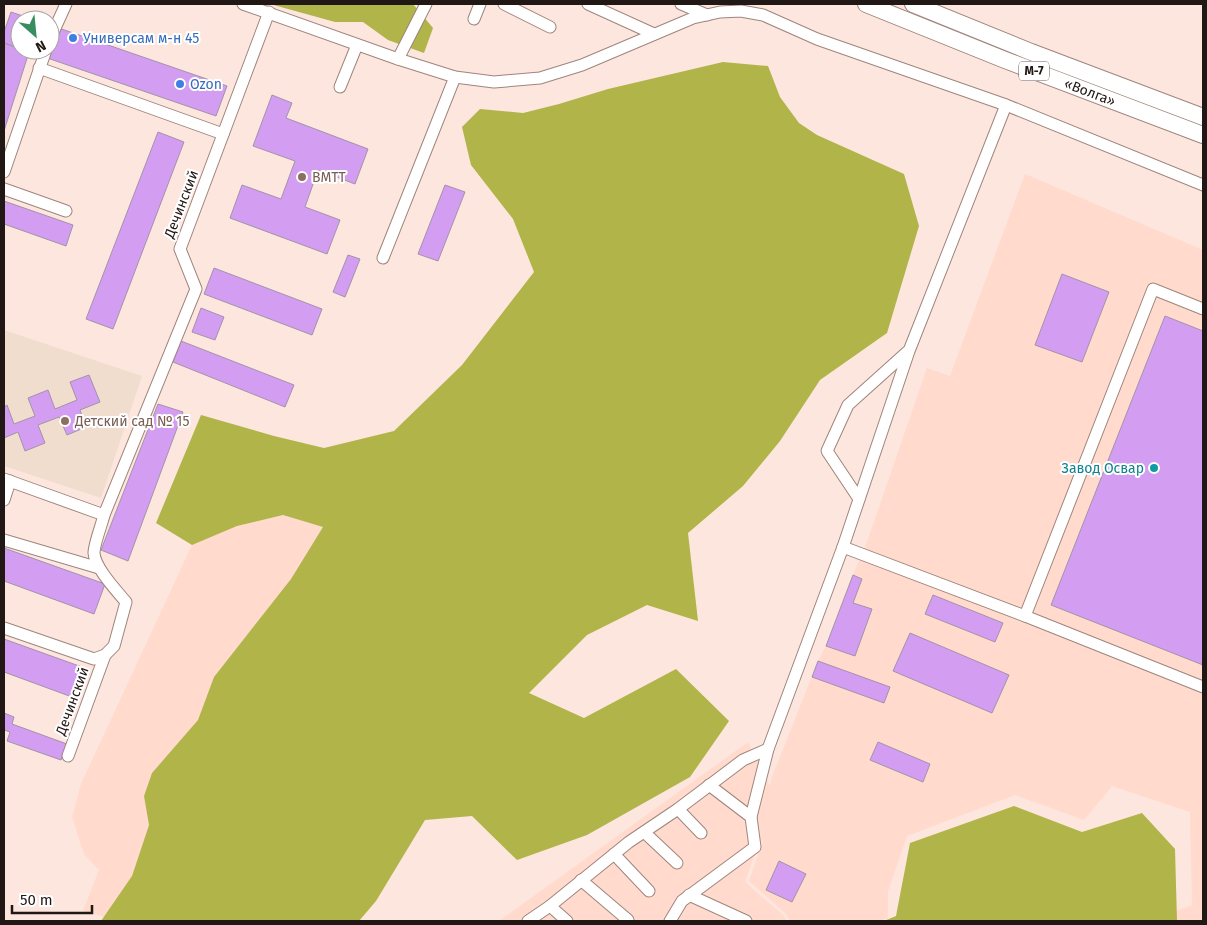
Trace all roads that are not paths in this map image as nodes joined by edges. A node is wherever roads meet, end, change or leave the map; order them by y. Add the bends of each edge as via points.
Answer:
1 (66, 4) edge
2 (243, 4) edge
3 (426, 4) edge
4 (480, 4) edge
5 (504, 4) edge
6 (588, 4) edge
7 (681, 4) edge
8 (866, 4) edge
9 (913, 4) edge
10 (268, 12) junction
11 (706, 15) junction
12 (60, 17) edge
13 (474, 19) dead end
14 (550, 27) dead end
15 (654, 34) junction
16 (357, 45) junction
17 (398, 59) junction
18 (42, 60) edge
19 (39, 68) junction
20 (455, 77) junction
21 (340, 87) dead end
22 (1006, 105) junction
23 (1203, 117) edge
24 (223, 134) junction
25 (1203, 135) edge
26 (4, 172) edge
27 (1203, 185) edge
28 (4, 188) edge
29 (66, 211) dead end
30 (383, 258) dead end
31 (1203, 309) edge
32 (909, 351) junction
33 (7, 480) edge
34 (859, 499) junction
35 (4, 500) edge
36 (104, 515) junction
37 (4, 540) edge
38 (843, 547) junction
39 (99, 568) junction
40 (1025, 616) junction
41 (4, 628) edge
42 (105, 655) junction
43 (1203, 687) edge
44 (768, 749) junction
45 (68, 756) dead end
46 (709, 785) junction
47 (678, 809) junction
48 (752, 817) junction
49 (644, 832) junction
50 (702, 833) dead end
51 (614, 854) junction
52 (677, 863) dead end
53 (582, 880) junction
54 (649, 891) dead end
55 (689, 895) junction
56 (550, 906) junction
57 (628, 920) dead end
58 (528, 921) edge
59 (567, 921) edge
60 (670, 921) edge
61 (746, 921) edge

1 - 12 street
2 - 10 street
3 - 17 street
4 - 13 street
5 - 14 street
6 - 15 street
7 - 11 street
8 - 25 highway, «Волга» / М-7
9 - 23 highway, «Волга» / М-7
10 - 16 street
10 - 24 street, Дечинский
11 - 15 street
11 - 22 street via 741,11 762,15 817,39
15 - 20 street via 582,65 540,78 494,82
16 - 17 street
16 - 21 street
17 - 20 street
18 - 19 street
19 - 24 street
19 - 26 street
20 - 30 street
22 - 27 street
22 - 32 street
24 - 36 street, Дечинский via 180,249 196,289
28 - 29 street
31 - 40 street via 1153,289
32 - 34 street
32 - 34 street via 848,404 827,451
33 - 35 street
33 - 36 street
34 - 38 street
36 - 39 street, Дечинский via 94,552
37 - 39 street
38 - 40 street
38 - 44 street
39 - 42 street, Дечинский via 126,602 114,646
40 - 43 street
41 - 42 street, Дечинский via 94,659
42 - 45 street, Дечинский
44 - 46 street via 743,760
44 - 48 street
46 - 47 street
46 - 48 street
47 - 49 street
47 - 50 street
48 - 55 street via 755,847
49 - 51 street
49 - 52 street
51 - 53 street
51 - 54 street
53 - 56 street
53 - 57 street
55 - 60 street
55 - 61 street
56 - 58 street
56 - 59 street

